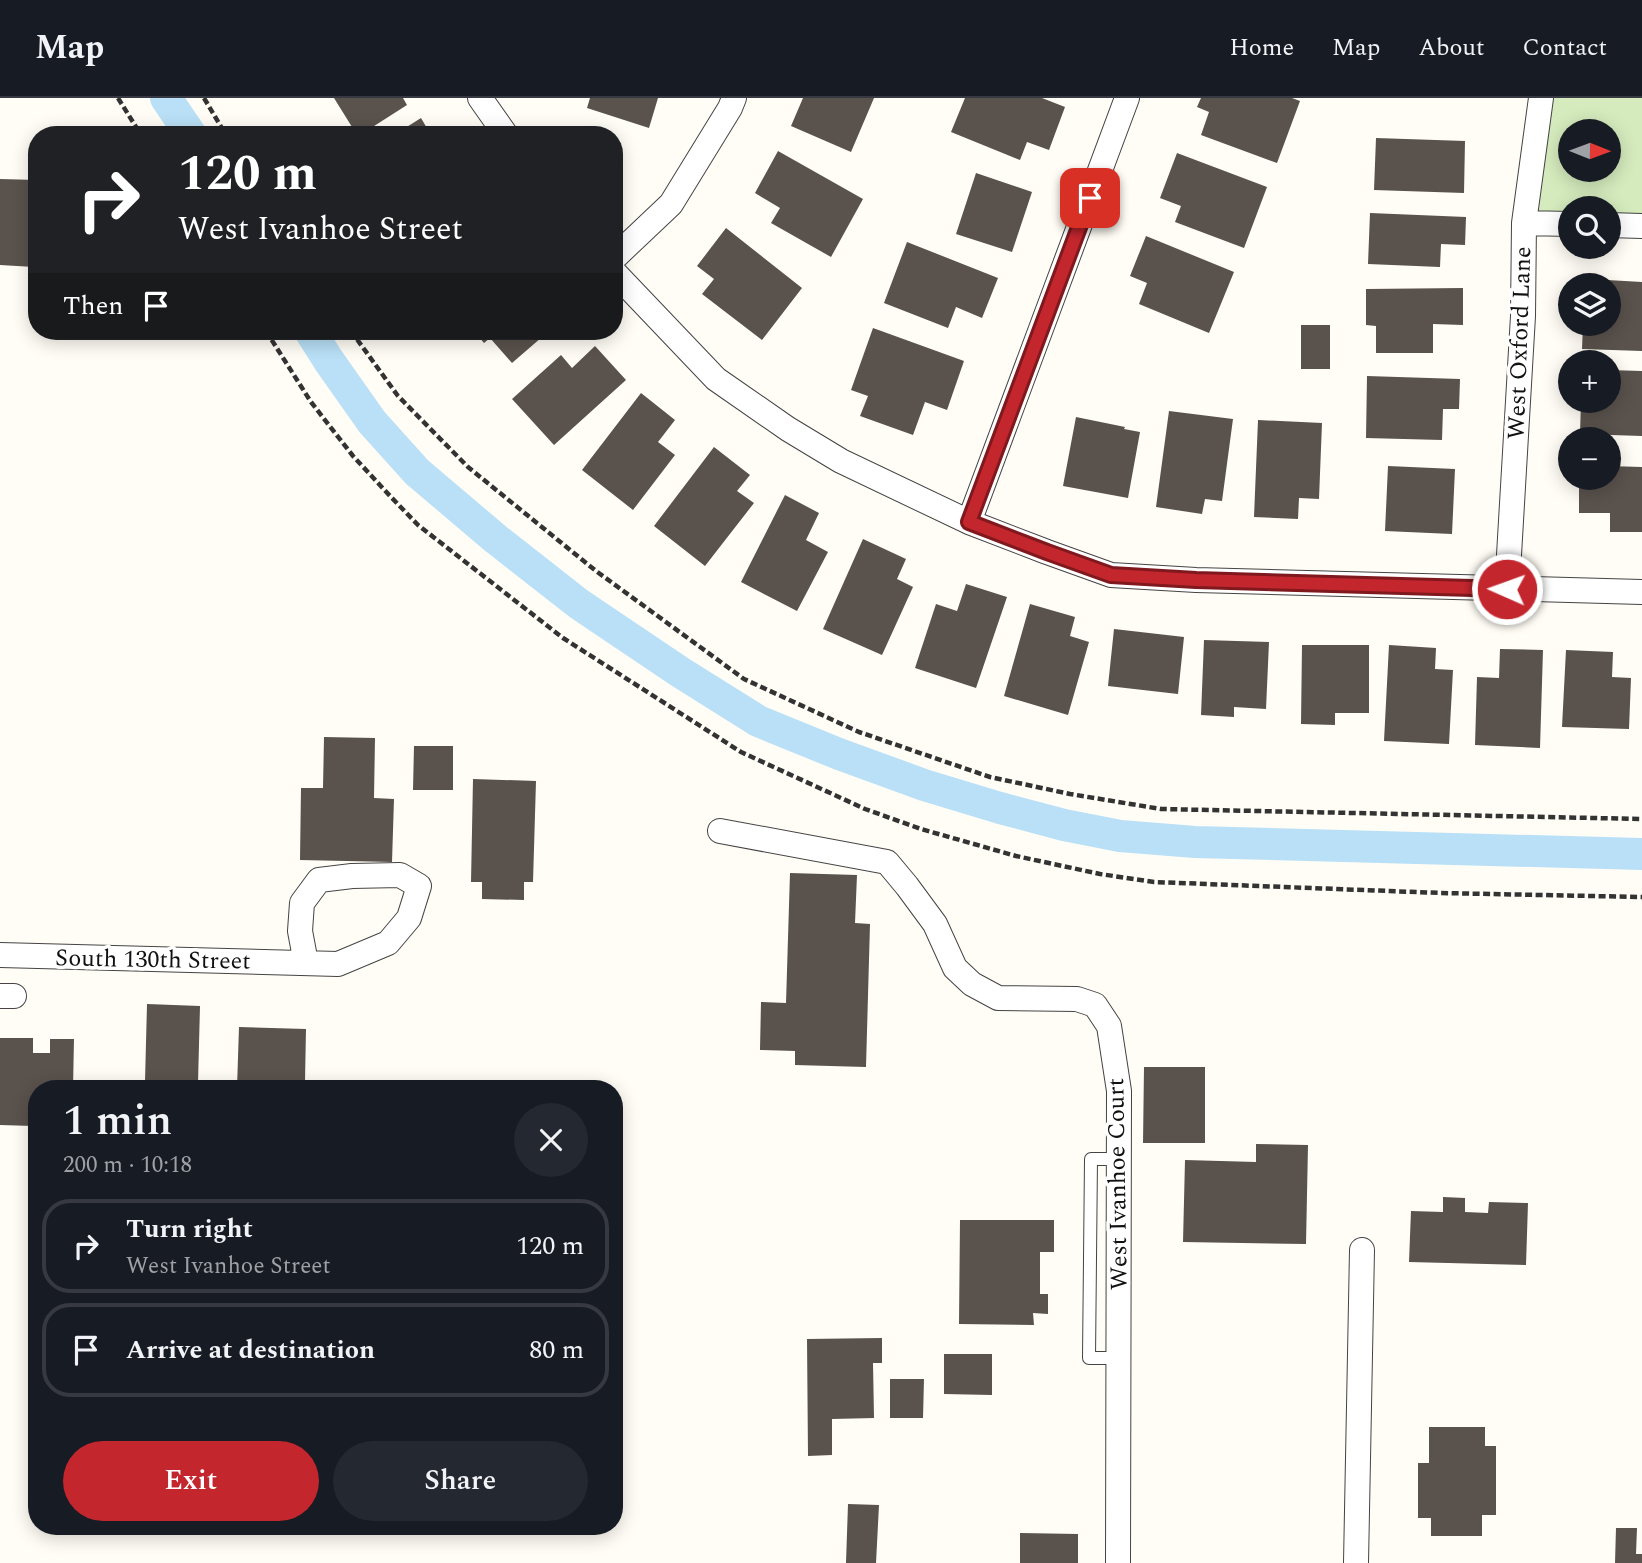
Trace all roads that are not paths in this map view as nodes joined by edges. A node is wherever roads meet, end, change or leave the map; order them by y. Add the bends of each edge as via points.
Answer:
1 (480, 98) edge
2 (734, 98) edge
3 (1127, 98) edge
4 (1541, 98) edge
5 (500, 126) edge
6 (1524, 223) junction
7 (1558, 224) edge
8 (1621, 225) edge
9 (1642, 226) edge
10 (623, 249) edge
11 (623, 281) edge
12 (969, 522) junction
13 (1507, 589) junction
14 (1642, 592) edge
15 (720, 831) dead end
16 (0, 955) edge
17 (306, 963) junction
18 (1362, 1250) dead end
19 (1118, 1563) edge
20 (1356, 1563) edge

1 - 5 street
2 - 10 street via 671,204
3 - 12 street
4 - 6 street, West Oxford Lane
6 - 7 street
6 - 13 street, West Oxford Lane
8 - 9 street
11 - 12 street via 716,379 841,461
12 - 13 street via 1111,575
13 - 14 street
15 - 19 street, West Ivanhoe Court via 887,862 934,924 955,968 972,984 998,998 1077,999 1095,1005 1109,1026 1119,1091
16 - 17 street, South 130th Street
17 - 17 street, South 130th Street via 338,964 388,943 409,918 419,886 400,875 319,880 302,903 300,931
18 - 20 street

